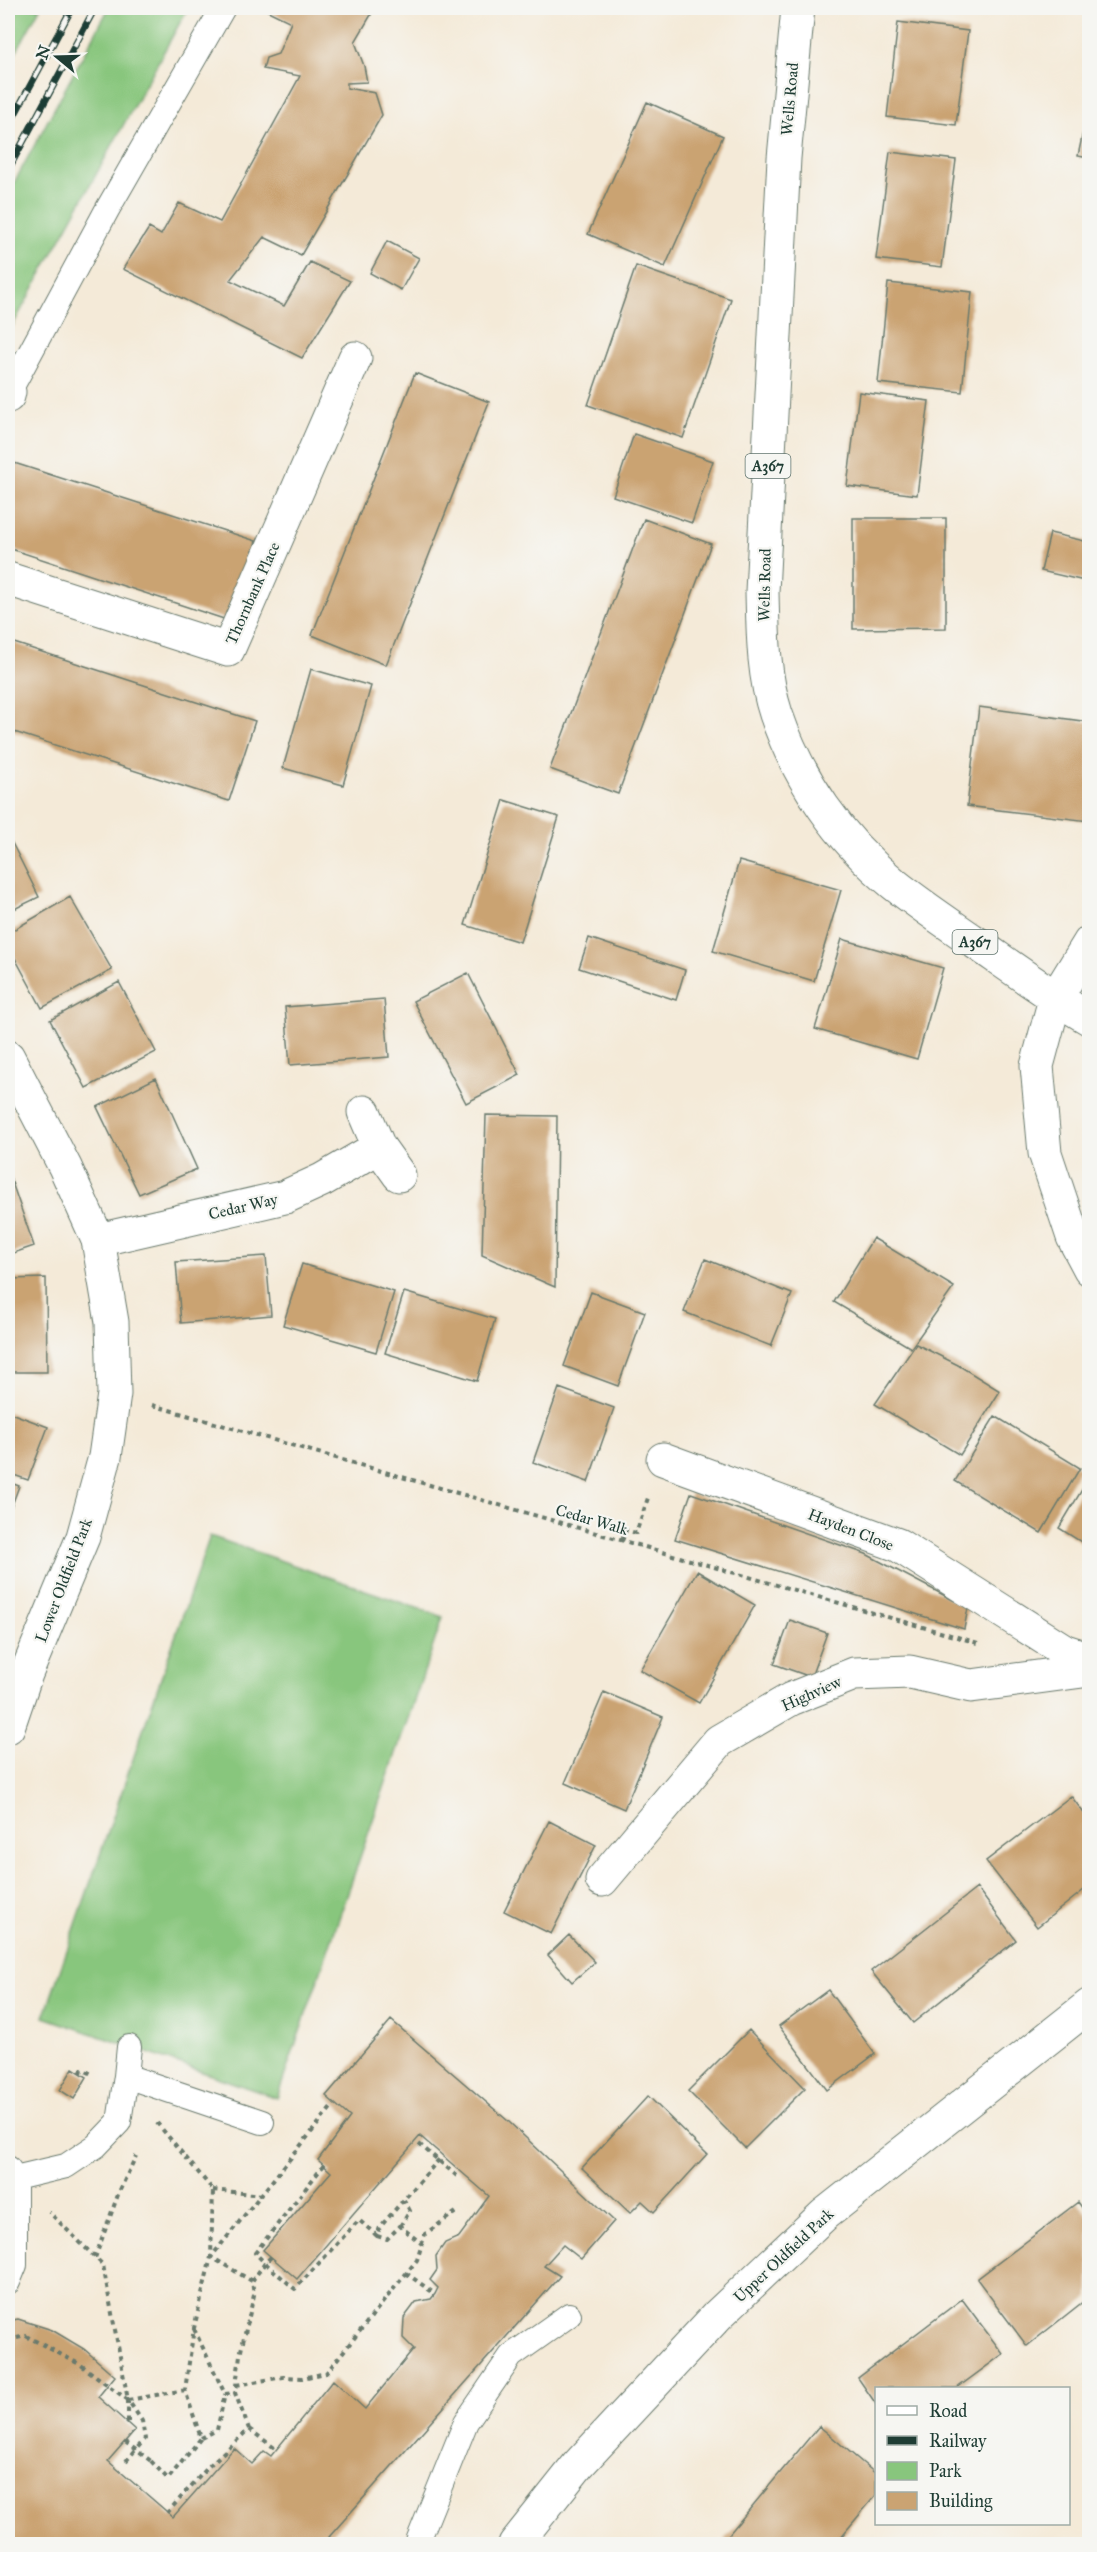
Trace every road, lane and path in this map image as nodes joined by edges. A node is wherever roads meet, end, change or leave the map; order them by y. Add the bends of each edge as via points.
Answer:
1 (223, 8) edge
2 (798, 8) edge
3 (355, 357) dead end
4 (8, 394) edge
5 (8, 579) edge
6 (1089, 942) edge
7 (1055, 999) junction
8 (1089, 1019) edge
9 (8, 1057) edge
10 (364, 1112) dead end
11 (379, 1147) junction
12 (399, 1175) dead end
13 (98, 1240) junction
14 (1089, 1269) edge
15 (114, 1394) junction
16 (662, 1456) joint
17 (622, 1541) junction
18 (985, 1645) dead end
19 (1089, 1659) edge
20 (1089, 1670) edge
21 (8, 1727) edge
22 (602, 1880) dead end
23 (1089, 2005) edge
24 (129, 2047) dead end
25 (126, 2076) junction
26 (334, 2104) dead end
27 (262, 2122) dead end
28 (150, 2128) dead end
29 (418, 2144) dead end
30 (138, 2153) dead end
31 (442, 2156) dead end
32 (438, 2160) junction
33 (324, 2165) dead end
34 (11, 2173) edge
35 (457, 2176) dead end
36 (213, 2190) junction
37 (262, 2195) junction
38 (404, 2200) junction
39 (456, 2212) dead end
40 (400, 2226) junction
41 (376, 2236) junction
42 (422, 2244) junction
43 (211, 2257) junction
44 (270, 2257) dead end
45 (95, 2258) junction
46 (264, 2264) junction
47 (406, 2273) junction
48 (252, 2281) junction
49 (8, 2282) edge
50 (435, 2294) dead end
51 (569, 2315) dead end
52 (194, 2328) junction
53 (8, 2340) edge
54 (236, 2385) junction
55 (185, 2390) junction
56 (235, 2393) junction
57 (225, 2394) junction
58 (128, 2400) junction
59 (128, 2424) dead end
60 (249, 2429) junction
61 (201, 2438) junction
62 (125, 2442) dead end
63 (276, 2449) dead end
64 (126, 2461) dead end
65 (168, 2513) dead end
66 (418, 2543) edge
67 (515, 2544) edge

1 - 4 lane via 106,210
2 - 7 street, Wells Road / A367 via 784,158 762,592 764,655 775,712 807,781 856,849 894,884
3 - 5 street, Thornbank Place via 228,650
6 - 7 street
7 - 8 street, Wells Road / A367
7 - 14 street via 1037,1066 1045,1153 1073,1237
9 - 13 street, Lower Oldfield Park
10 - 11 street
11 - 12 street
11 - 13 street, Cedar Way via 285,1197
13 - 15 street, Lower Oldfield Park via 112,1322
15 - 17 path, Cedar Walk
15 - 21 street, Lower Oldfield Park via 105,1457 83,1537
16 - 17 path via 636,1533 626,1530
16 - 19 street, Hayden Close via 898,1545 1065,1651
17 - 18 path, Cedar Walk
20 - 22 street, Highview via 971,1686 910,1672 854,1674 791,1699 719,1741
23 - 67 street, Upper Oldfield Park via 824,2215 703,2332 578,2465
24 - 25 lane
25 - 27 lane
25 - 34 lane via 119,2122 96,2146 66,2166
26 - 37 path
28 - 36 path via 155,2121
29 - 32 path
30 - 45 path
31 - 32 path
32 - 35 path
32 - 38 path
33 - 46 path via 255,2253
34 - 45 path
34 - 49 lane via 15,2265
36 - 37 path
36 - 43 path
37 - 43 path
38 - 40 path via 410,2211
38 - 41 path
39 - 42 path via 425,2234
40 - 41 path via 387,2239
40 - 42 path
41 - 46 path via 359,2220 295,2289
42 - 47 path via 417,2260
43 - 48 path
43 - 52 path
44 - 46 path
45 - 58 path via 103,2265
46 - 48 path
47 - 50 path
47 - 54 path via 326,2373
48 - 54 path via 254,2295
51 - 66 lane via 511,2356 466,2422
52 - 55 path
52 - 57 path
53 - 58 path via 26,2336 81,2365
54 - 56 path
55 - 58 path
55 - 61 path
56 - 57 path
56 - 60 path
57 - 61 path via 217,2430
58 - 59 path
58 - 64 path via 142,2421 145,2439
60 - 63 path
60 - 65 path via 211,2464
61 - 62 path, bridge via 168,2479

